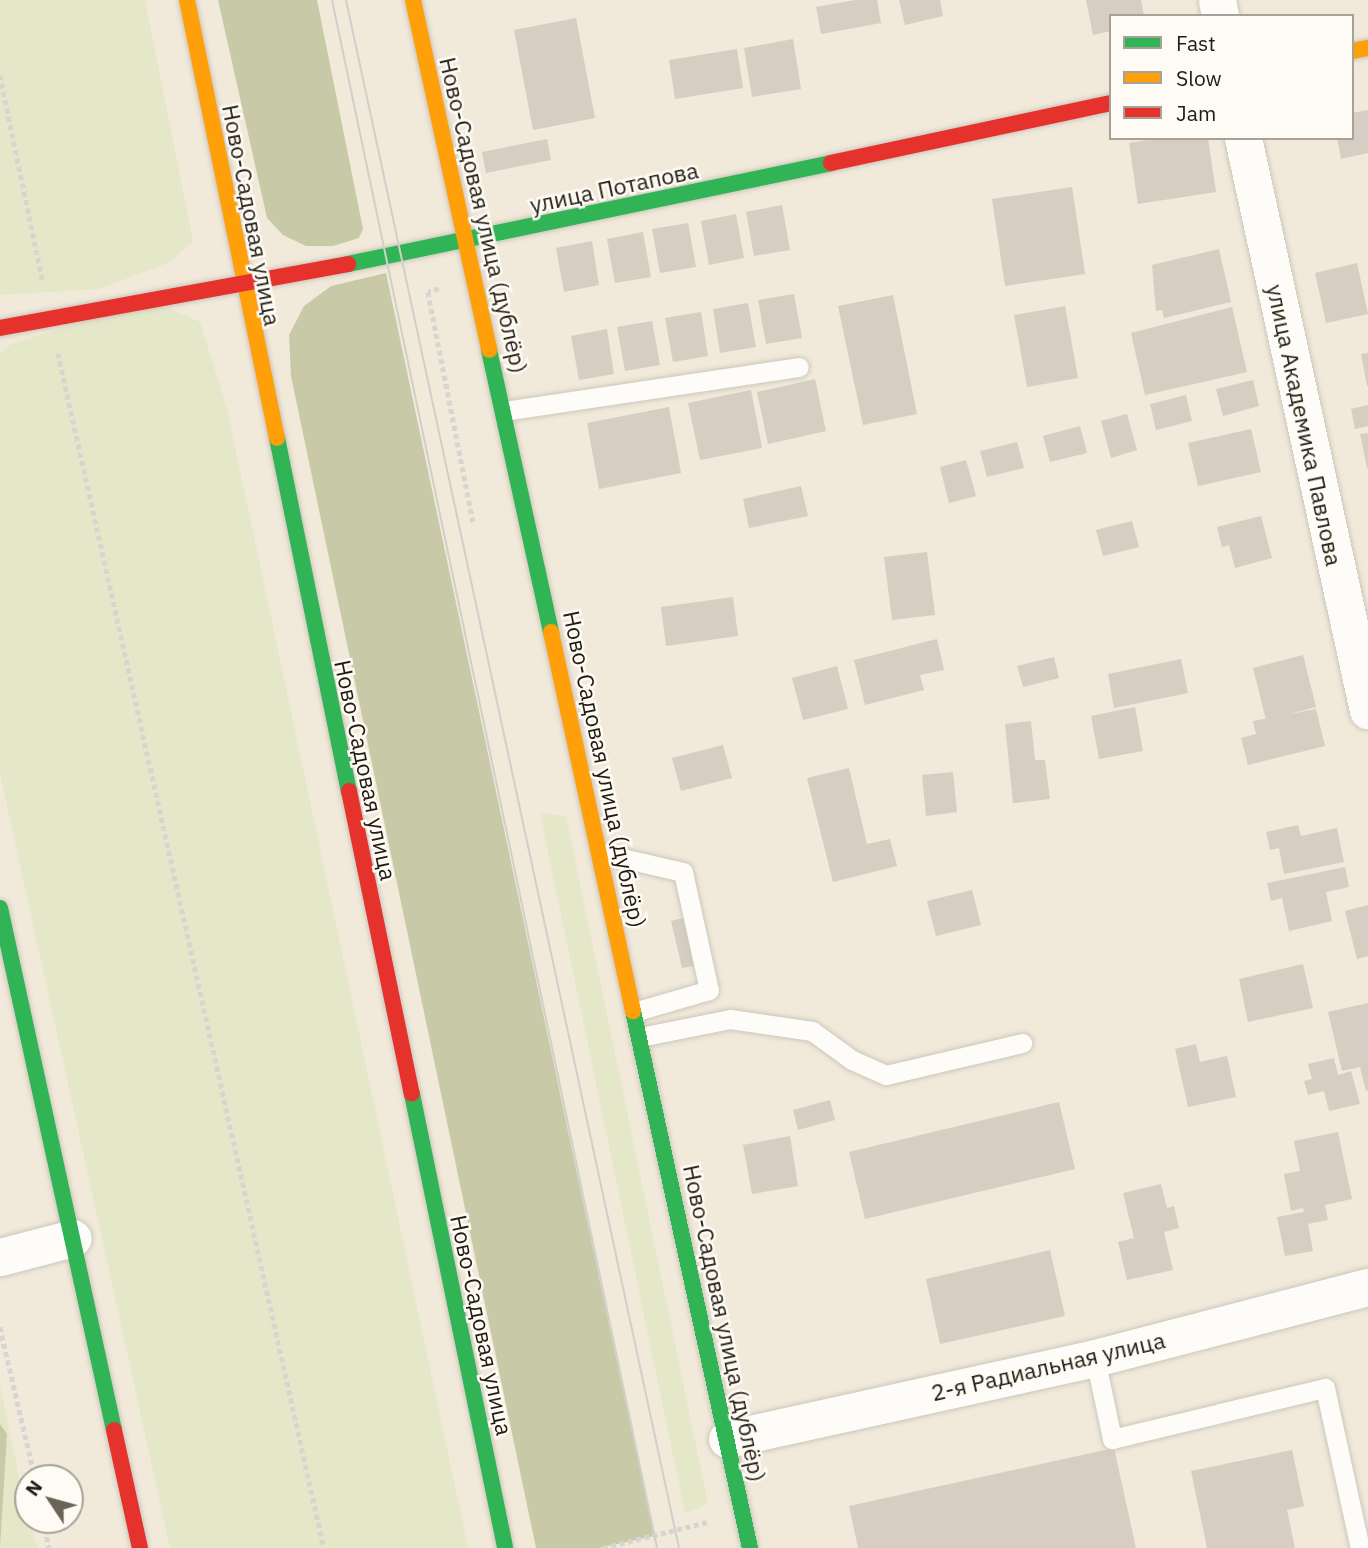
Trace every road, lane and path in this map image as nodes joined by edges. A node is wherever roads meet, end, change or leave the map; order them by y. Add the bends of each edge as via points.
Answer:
1 (187, 0) edge
2 (413, 0) edge
3 (0, 75) edge
4 (1109, 103) edge
5 (1243, 140) edge
6 (466, 242) junction
7 (475, 278) junction
8 (242, 283) junction
9 (51, 320) junction
10 (0, 328) edge
11 (799, 367) dead end
12 (504, 411) junction
13 (474, 526) dead end
14 (1368, 711) edge
15 (600, 853) junction
16 (0, 908) edge
17 (634, 1012) junction
18 (640, 1037) junction
19 (1022, 1042) dead end
20 (73, 1238) junction
21 (0, 1257) edge
22 (1368, 1287) edge
23 (0, 1327) edge
24 (1095, 1358) junction
25 (727, 1439) junction
26 (32, 1464) edge
27 (702, 1523) dead end
28 (631, 1542) junction
29 (140, 1548) edge
30 (324, 1548) edge
31 (505, 1548) edge
32 (603, 1548) edge
33 (628, 1548) edge
34 (750, 1548) edge
35 (1360, 1548) edge

1 - 8 street, Ново-Садовая улица
2 - 6 street, Ново-Садовая улица (дублёр)
3 - 9 path
4 - 6 street, улица Потапова
5 - 14 street, улица Академика Павлова
6 - 7 street, Ново-Садовая улица (дублёр)
6 - 8 street, улица Потапова
7 - 12 street, Ново-Садовая улица (дублёр)
7 - 13 path via 428,292
8 - 9 street, улица Потапова
8 - 31 street, Ново-Садовая улица
9 - 10 street, улица Потапова
9 - 30 path
11 - 12 lane
12 - 15 street, Ново-Садовая улица (дублёр)
15 - 17 street, Ново-Садовая улица (дублёр)
15 - 17 lane via 683,872 709,990
16 - 20 street
17 - 18 street, Ново-Садовая улица (дублёр)
18 - 19 lane via 730,1019 812,1031 852,1060 886,1075
18 - 25 street, Ново-Садовая улица (дублёр)
20 - 21 street
20 - 29 street
22 - 24 street, 2-я Радиальная улица
23 - 26 path
24 - 25 street, 2-я Радиальная улица
24 - 35 lane via 1112,1439 1325,1388
25 - 34 street, Ново-Садовая улица (дублёр)
27 - 28 path
28 - 32 path
28 - 33 path

